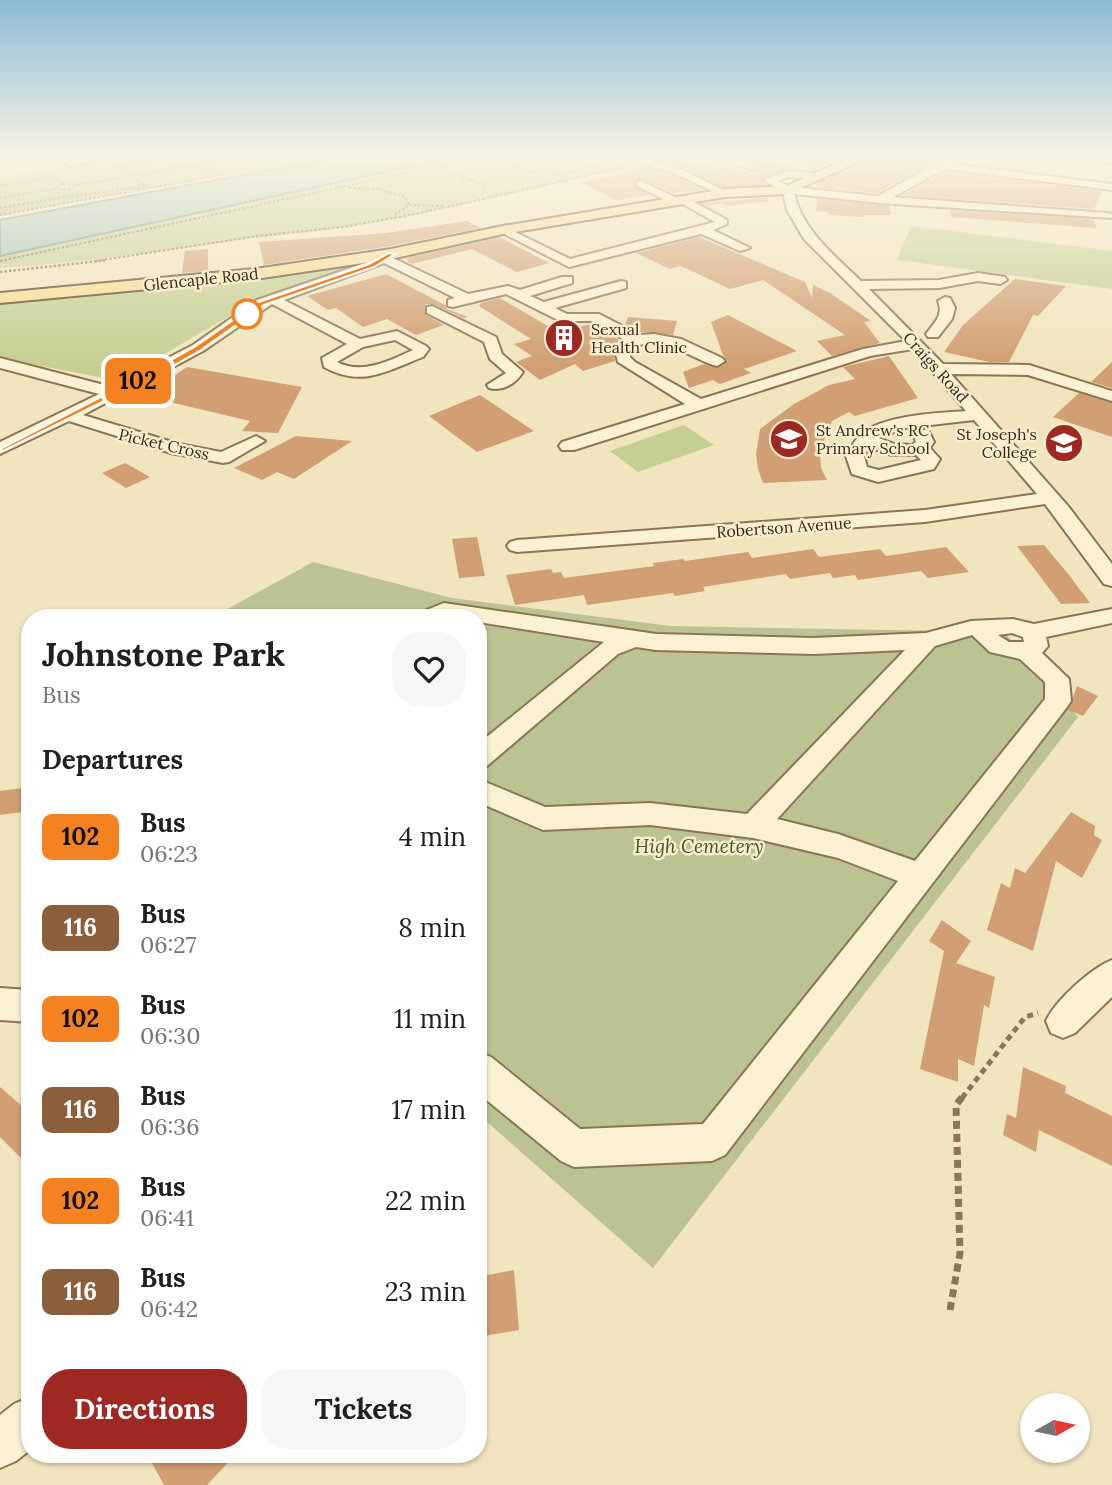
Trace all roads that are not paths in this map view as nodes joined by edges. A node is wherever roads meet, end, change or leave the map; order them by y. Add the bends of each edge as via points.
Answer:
1 (525, 226) edge
2 (712, 226) edge
3 (802, 226) edge
4 (503, 230) junction
5 (702, 230) junction
6 (442, 242) junction
7 (744, 248) dead end
8 (275, 254) dead end
9 (388, 257) junction
10 (567, 280) dead end
11 (1000, 280) dead end
12 (885, 283) junction
13 (939, 284) junction
14 (621, 285) dead end
15 (859, 285) junction
16 (519, 295) junction
17 (0, 298) edge
18 (466, 298) junction
19 (272, 299) junction
20 (917, 299) dead end
21 (542, 307) junction
22 (432, 310) joint
23 (933, 334) dead end
24 (639, 341) junction
25 (355, 342) junction
26 (917, 344) junction
27 (717, 361) dead end
28 (0, 363) edge
29 (938, 369) junction
30 (495, 385) dead end
31 (116, 393) junction
32 (1112, 396) edge
33 (699, 405) junction
34 (979, 415) junction
35 (70, 416) junction
36 (919, 422) junction
37 (866, 439) junction
38 (256, 441) dead end
39 (568, 446) dead end
40 (0, 449) edge
41 (920, 449) junction
42 (1050, 497) junction
43 (517, 546) dead end
44 (1112, 579) edge
45 (1112, 616) edge
46 (487, 617) edge
47 (633, 639) junction
48 (927, 640) junction
49 (1030, 641) junction
50 (487, 751) edge
51 (487, 794) edge
52 (753, 826) junction
53 (920, 877) junction
54 (1112, 975) edge
55 (0, 1004) edge
56 (21, 1005) edge
57 (1063, 1021) road end
58 (487, 1077) edge
59 (21, 1428) edge
60 (0, 1445) edge

1 - 4 main road
2 - 5 street
3 - 15 street, Craigs Road
4 - 5 street via 569,263
4 - 6 main road
5 - 7 street
6 - 8 main road
6 - 9 main road, Glencaple Road
9 - 17 main road, Glencaple Road
9 - 18 street
9 - 19 street
10 - 16 street
11 - 13 street via 978,277
12 - 13 street
12 - 15 street
12 - 20 street
13 - 23 street via 951,296 940,301 948,308
14 - 21 street
15 - 26 street, Craigs Road
16 - 18 street via 503,290
16 - 21 street
18 - 22 street
19 - 25 street
19 - 31 street via 198,348
21 - 24 street via 565,318 594,317
22 - 30 street via 491,340 495,356 515,372
24 - 27 street via 670,340
24 - 33 street via 624,346 623,359
25 - 25 street via 397,335 421,349 362,374 346,373 329,364 333,355
26 - 29 street, Craigs Road
26 - 33 street via 868,352
28 - 31 street
29 - 32 street via 1029,370
29 - 34 street, Craigs Road
31 - 35 street
33 - 39 street
34 - 36 street
34 - 42 street, Craigs Road
35 - 38 street, Picket Cross via 111,432 223,458
35 - 40 street
36 - 37 street
36 - 41 street via 925,442
37 - 41 street via 886,450
37 - 41 street via 855,456 859,470 878,476 928,466 931,459
42 - 43 street, Robertson Avenue via 925,516
42 - 44 street, Craigs Road
45 - 49 street
46 - 47 street
47 - 48 street via 814,646
47 - 50 street via 610,648
48 - 49 street via 991,627 986,636 994,646 1009,651
48 - 52 street
49 - 53 street via 1057,679 1058,701
51 - 52 street via 543,819 650,814
52 - 53 street via 830,843
53 - 58 street via 712,1142 575,1148
54 - 57 street
55 - 56 street
59 - 60 street

